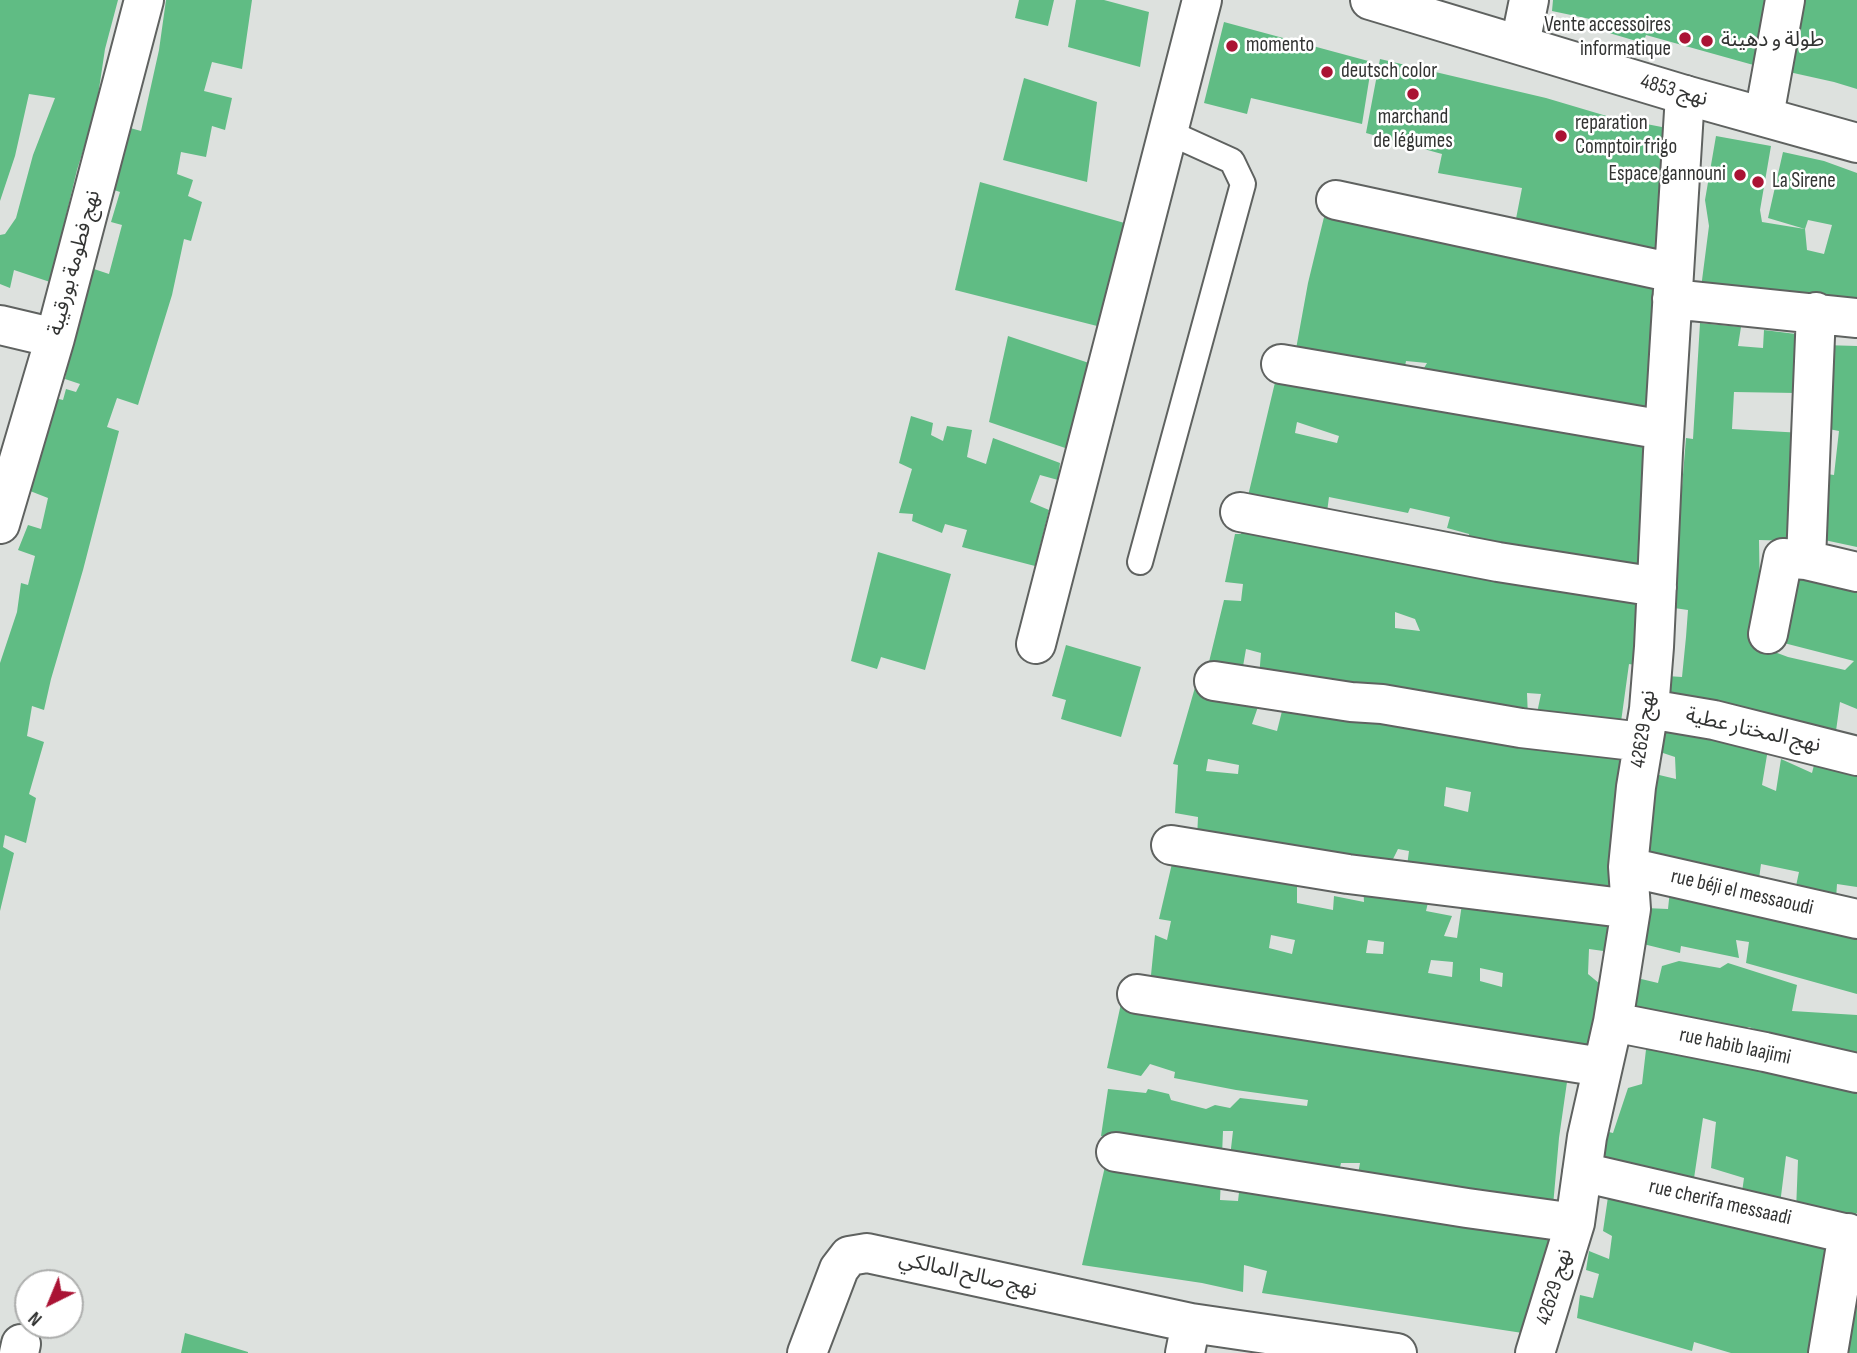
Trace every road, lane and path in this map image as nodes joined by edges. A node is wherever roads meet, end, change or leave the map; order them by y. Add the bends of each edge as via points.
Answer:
1 (144, 0) edge
2 (1202, 0) edge
3 (1370, 0) edge
4 (1529, 0) edge
5 (1785, 0) edge
6 (1520, 44) junction
7 (1685, 95) junction
8 (1764, 116) junction
9 (1168, 132) junction
10 (1857, 143) edge
11 (1336, 200) dead end
12 (1673, 286) junction
13 (1816, 312) junction
14 (1857, 318) edge
15 (0, 325) edge
16 (55, 338) junction
17 (1281, 364) dead end
18 (1664, 430) junction
19 (1240, 512) dead end
20 (0, 524) edge
21 (1807, 560) junction
22 (1140, 562) dead end
23 (1857, 572) edge
24 (1657, 587) junction
25 (1768, 634) dead end
26 (1036, 645) dead end
27 (1214, 681) dead end
28 (1646, 725) junction
29 (1857, 756) edge
30 (1171, 845) dead end
31 (1628, 867) junction
32 (1631, 909) junction
33 (1857, 919) edge
34 (1137, 994) dead end
35 (1613, 1022) junction
36 (1602, 1068) junction
37 (1857, 1073) edge
38 (1116, 1152) dead end
39 (1582, 1172) junction
40 (1575, 1223) junction
41 (1852, 1234) edge
42 (1188, 1338) edge
43 (807, 1353) edge
44 (1397, 1353) edge
45 (1535, 1353) edge
46 (1828, 1353) edge

1 - 16 street, نهج فطومة بورقيبة
2 - 9 street
3 - 6 street, نهج 4853
4 - 6 street
5 - 8 street
6 - 7 street, نهج 4853
7 - 8 street, نهج 4853
7 - 12 street, نهج 42629
8 - 10 street, نهج 4853
9 - 22 lane via 1231,161 1243,184
9 - 26 street
11 - 12 street
12 - 13 street
12 - 18 street, نهج 42629
13 - 14 street
13 - 21 street
15 - 16 street
16 - 20 street, نهج فطومة بورقيبة
17 - 18 street
18 - 24 street, نهج 42629
19 - 24 street via 1498,562
21 - 23 street
21 - 25 street via 1783,558
24 - 28 street, نهج 42629
27 - 28 street, نهج المختار عطية via 1521,729
28 - 29 street, نهج المختار عطية via 1714,720
28 - 31 street, نهج 42629
30 - 32 street via 1348,874
31 - 32 street, نهج 42629
31 - 33 street, rue béji el messaoudi
32 - 35 street, نهج 42629
34 - 36 street
35 - 36 street, نهج 42629
35 - 37 street, rue habib laajimi
36 - 39 street, نهج 42629
38 - 40 street
39 - 40 street, نهج 42629
39 - 41 street, rue cherifa messaadi
40 - 45 street, نهج 42629
41 - 46 street
42 - 43 street, نهج صالح المالكي via 867,1253 849,1256 839,1269
42 - 44 street, نهج صالح المالكي

